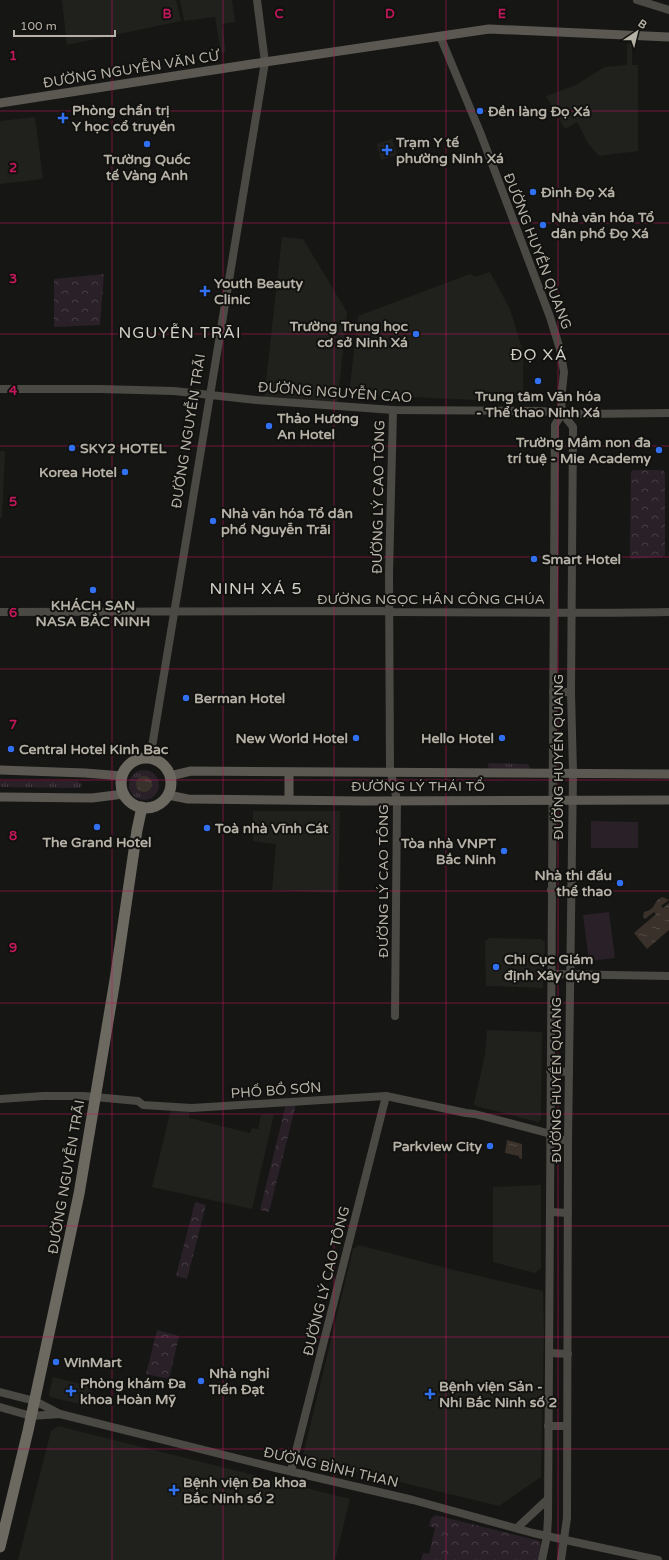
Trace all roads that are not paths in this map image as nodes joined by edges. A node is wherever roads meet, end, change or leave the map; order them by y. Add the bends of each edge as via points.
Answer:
1 (257, 0) edge
2 (637, 0) edge
3 (669, 10) edge
4 (440, 36) junction
5 (669, 37) edge
6 (266, 62) junction
7 (0, 103) edge
8 (0, 389) edge
9 (210, 394) junction
10 (393, 410) junction
11 (562, 413) junction
12 (669, 414) edge
13 (0, 612) edge
14 (174, 612) junction
15 (390, 612) junction
16 (554, 612) junction
17 (669, 612) edge
18 (572, 614) junction
19 (553, 692) junction
20 (571, 692) junction
21 (150, 759) junction
22 (0, 770) edge
23 (553, 772) junction
24 (289, 773) junction
25 (391, 773) junction
26 (573, 773) junction
27 (669, 774) edge
28 (123, 776) junction
29 (170, 776) junction
30 (124, 794) junction
31 (168, 795) junction
32 (0, 797) edge
33 (289, 799) junction
34 (398, 800) junction
35 (572, 800) junction
36 (669, 800) edge
37 (553, 801) junction
38 (142, 807) junction
39 (551, 890) junction
40 (570, 890) junction
41 (551, 974) junction
42 (570, 974) junction
43 (669, 976) edge
44 (395, 1016) dead end
45 (550, 1071) junction
46 (569, 1072) junction
47 (95, 1096) junction
48 (386, 1096) junction
49 (0, 1099) edge
50 (551, 1137) junction
51 (568, 1140) junction
52 (551, 1212) junction
53 (568, 1213) junction
54 (550, 1353) junction
55 (568, 1354) junction
56 (0, 1392) edge
57 (35, 1401) junction
58 (0, 1407) edge
59 (60, 1414) junction
60 (31, 1416) junction
61 (548, 1426) junction
62 (567, 1426) junction
63 (291, 1471) junction
64 (548, 1499) junction
65 (517, 1528) junction
66 (547, 1536) junction
67 (565, 1539) junction
68 (0, 1547) edge
69 (542, 1560) edge
70 (561, 1560) edge
71 (658, 1560) edge

1 - 6 street, ĐƯỜNG NGUYỄN TRÃI
2 - 3 street
4 - 5 main road, ĐƯỜNG NGUYỄN VĂN CỪ via 489,29
4 - 6 main road, ĐƯỜNG NGUYỄN VĂN CỪ
4 - 11 street, ĐƯỜNG HUYỀN QUANG via 480,132 560,349 564,372
6 - 7 main road, ĐƯỜNG NGUYỄN VĂN CỪ
6 - 9 street, ĐƯỜNG NGUYỄN TRÃI
8 - 9 street, ĐƯỜNG NGUYỄN CAO via 149,389
9 - 10 street, ĐƯỜNG NGUYỄN CAO
9 - 14 street, ĐƯỜNG NGUYỄN TRÃI
10 - 11 street, ĐƯỜNG NGUYỄN CAO
10 - 15 street, ĐƯỜNG LÝ CAO TÔNG
11 - 12 street, ĐƯỜNG NGUYỄN CAO
11 - 16 street, ĐƯỜNG HUYỀN QUANG via 555,425
11 - 18 street, ĐƯỜNG HUYỀN QUANG via 573,426
13 - 14 street, ĐƯỜNG NGỌC HÂN CÔNG CHÚA
14 - 15 street, ĐƯỜNG NGỌC HÂN CÔNG CHÚA
14 - 21 street, ĐƯỜNG NGUYỄN TRÃI
15 - 16 street, ĐƯỜNG NGỌC HÂN CÔNG CHÚA
15 - 25 street, ĐƯỜNG LÝ CAO TÔNG
16 - 18 street, ĐƯỜNG NGỌC HÂN CÔNG CHÚA
16 - 19 street, ĐƯỜNG HUYỀN QUANG
17 - 18 street, ĐƯỜNG NGỌC HÂN CÔNG CHÚA
18 - 20 street, ĐƯỜNG HUYỀN QUANG
19 - 20 street
19 - 23 street, ĐƯỜNG HUYỀN QUANG
20 - 26 street, ĐƯỜNG HUYỀN QUANG
21 - 28 highway via 133,762
21 - 29 highway via 162,764
22 - 28 main road
23 - 25 main road, ĐƯỜNG LÝ THÁI TỔ
23 - 26 main road, ĐƯỜNG LÝ THÁI TỔ
23 - 37 street, ĐƯỜNG HUYỀN QUANG
24 - 25 main road, ĐƯỜNG LÝ THÁI TỔ
24 - 29 main road, ĐƯỜNG LÝ THÁI TỔ via 189,771
24 - 33 main road
25 - 34 street, ĐƯỜNG LÝ CAO TÔNG
26 - 27 main road, ĐƯỜNG LÝ THÁI TỔ
26 - 35 street, ĐƯỜNG HUYỀN QUANG
28 - 30 highway
29 - 31 highway
30 - 32 main road via 92,798
30 - 38 highway via 133,804
31 - 33 main road, ĐƯỜNG LÝ THÁI TỔ via 188,799
31 - 38 highway via 157,806
33 - 34 main road, ĐƯỜNG LÝ THÁI TỔ
34 - 37 main road, ĐƯỜNG LÝ THÁI TỔ
34 - 44 street, ĐƯỜNG LÝ CAO TÔNG
35 - 36 main road, ĐƯỜNG LÝ THÁI TỔ
35 - 37 main road, ĐƯỜNG LÝ THÁI TỔ
35 - 40 street, ĐƯỜNG HUYỀN QUANG
37 - 39 street, ĐƯỜNG HUYỀN QUANG
38 - 47 highway, ĐƯỜNG NGUYỄN TRÃI
39 - 40 street
39 - 41 street, ĐƯỜNG HUYỀN QUANG
40 - 42 street, ĐƯỜNG HUYỀN QUANG
41 - 42 street
41 - 45 street, ĐƯỜNG HUYỀN QUANG
42 - 43 street
42 - 46 street, ĐƯỜNG HUYỀN QUANG
45 - 46 street
45 - 50 street, ĐƯỜNG HUYỀN QUANG
46 - 51 street, ĐƯỜNG HUYỀN QUANG
47 - 48 street, PHỐ BỒ SƠN via 143,1104 192,1108
47 - 49 street, PHỐ BỒ SƠN
47 - 57 highway, ĐƯỜNG NGUYỄN TRÃI via 78,1202
48 - 50 street, PHỐ BỒ SƠN via 475,1114
48 - 63 street, ĐƯỜNG LÝ CAO TÔNG
50 - 51 street, PHỐ BỒ SƠN
50 - 52 street, ĐƯỜNG HUYỀN QUANG
51 - 53 street, ĐƯỜNG HUYỀN QUANG
52 - 53 street
52 - 54 street, ĐƯỜNG HUYỀN QUANG
53 - 55 street, ĐƯỜNG HUYỀN QUANG
54 - 55 street
54 - 61 street, ĐƯỜNG HUYỀN QUANG
55 - 62 street, ĐƯỜNG HUYỀN QUANG
56 - 57 street, ĐƯỜNG BÌNH THAN
57 - 59 street, ĐƯỜNG BÌNH THAN
57 - 60 highway, ĐƯỜNG NGUYỄN TRÃI
58 - 60 street
59 - 60 street
59 - 63 street, ĐƯỜNG BÌNH THAN
60 - 68 highway, ĐƯỜNG NGUYỄN TRÃI
61 - 62 street
61 - 64 street, ĐƯỜNG HUYỀN QUANG
62 - 67 street, ĐƯỜNG HUYỀN QUANG
63 - 65 street, ĐƯỜNG BÌNH THAN
64 - 65 street
64 - 66 street, ĐƯỜNG HUYỀN QUANG
65 - 66 street, ĐƯỜNG BÌNH THAN
66 - 67 street, ĐƯỜNG BÌNH THAN
66 - 69 street, ĐƯỜNG HUYỀN QUANG
67 - 70 street, ĐƯỜNG HUYỀN QUANG
67 - 71 street, ĐƯỜNG BÌNH THAN

